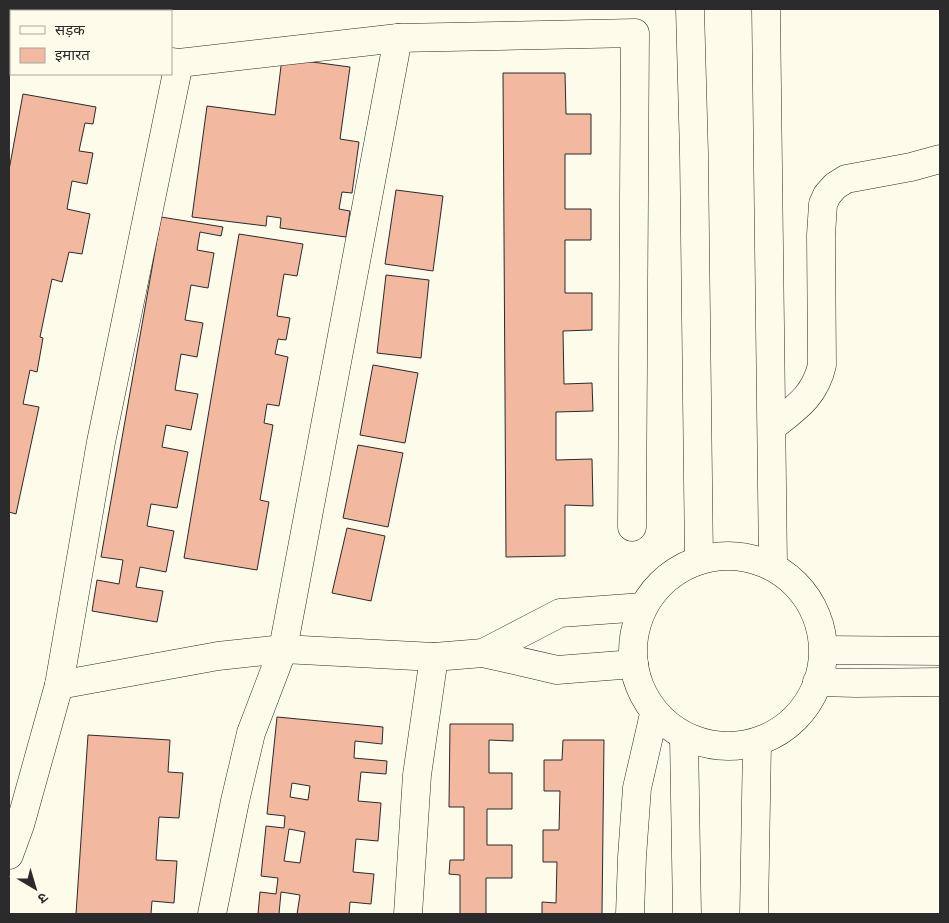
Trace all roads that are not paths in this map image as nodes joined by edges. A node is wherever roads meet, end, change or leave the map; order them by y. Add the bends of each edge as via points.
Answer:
1 (690, 9) edge
2 (766, 9) edge
3 (398, 38) junction
4 (175, 63) edge
5 (940, 159) edge
6 (772, 427) junction
7 (632, 527) dead end
8 (699, 560) junction
9 (773, 565) junction
10 (643, 607) junction
11 (283, 649) junction
12 (824, 650) junction
13 (940, 651) edge
14 (484, 653) junction
15 (434, 656) junction
16 (634, 664) junction
17 (817, 682) junction
18 (940, 682) edge
19 (59, 685) junction
20 (654, 714) junction
21 (684, 737) junction
22 (757, 744) junction
23 (9, 855) edge
24 (212, 914) edge
25 (408, 914) edge
26 (630, 914) edge
27 (687, 914) edge
28 (754, 914) edge

1 - 8 street
2 - 6 street
3 - 4 street
3 - 7 street via 635,33
3 - 11 street
4 - 19 street via 101,442
5 - 6 street via 846,179 827,195 820,235 822,365 810,394
6 - 9 street
8 - 9 street via 737,555
8 - 10 street via 666,578
9 - 12 street via 802,589 820,622
10 - 14 street via 560,613
10 - 16 street via 632,643
11 - 15 street
11 - 19 street via 218,656
11 - 24 street via 251,733
12 - 13 street
12 - 17 street
14 - 15 street
14 - 16 street via 557,670
15 - 25 street via 418,775
16 - 20 street via 636,681
17 - 18 street
17 - 22 street via 814,696 790,725
19 - 23 street
20 - 21 street
20 - 26 street via 637,788
21 - 22 street via 720,747
21 - 27 street
22 - 28 street

